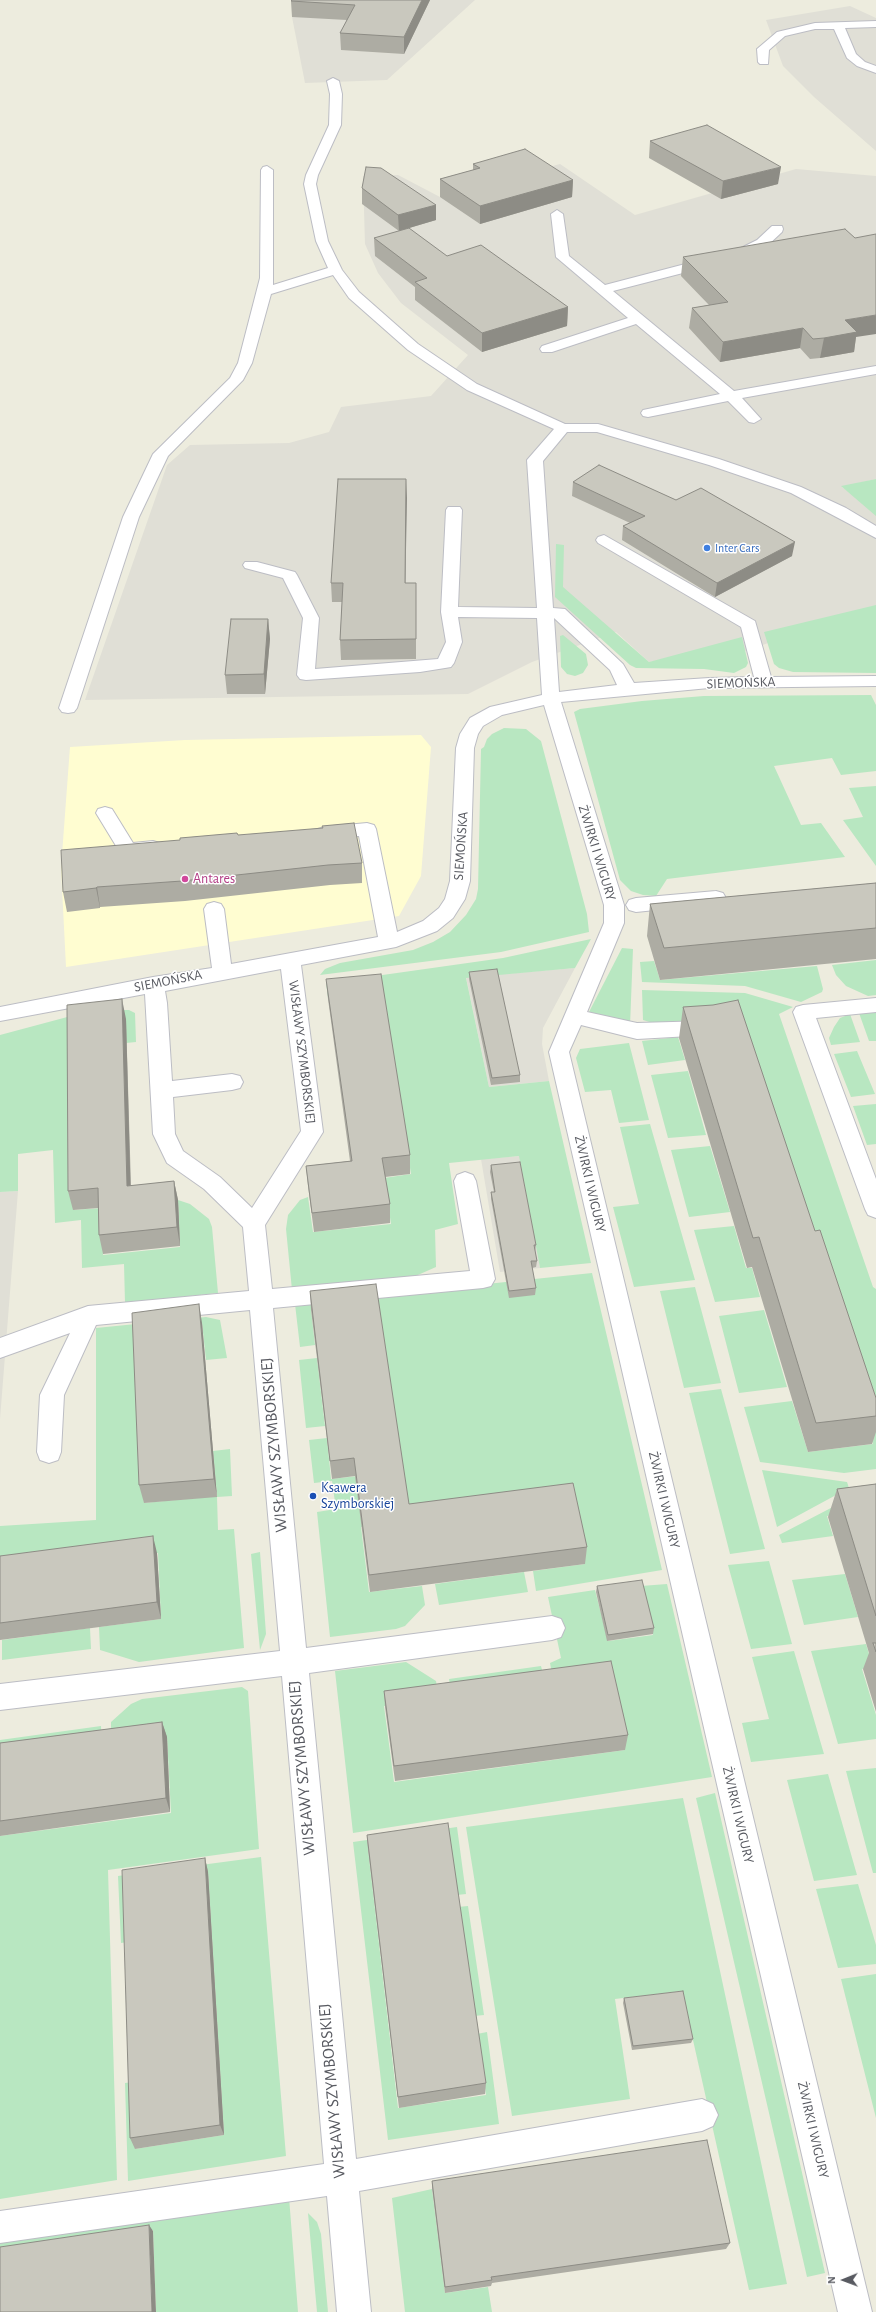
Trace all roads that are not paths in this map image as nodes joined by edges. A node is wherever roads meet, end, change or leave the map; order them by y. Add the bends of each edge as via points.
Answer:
1 (876, 24) edge
2 (838, 25) junction
3 (764, 62) dead end
4 (876, 70) edge
5 (333, 81) dead end
6 (267, 170) dead end
7 (557, 214) dead end
8 (777, 229) dead end
9 (336, 270) junction
10 (602, 290) junction
11 (265, 292) junction
12 (638, 319) junction
13 (547, 349) dead end
14 (876, 370) edge
15 (731, 396) junction
16 (648, 413) dead end
17 (754, 419) dead end
18 (563, 428) junction
19 (454, 510) dead end
20 (876, 533) edge
21 (604, 540) dead end
22 (251, 565) dead end
23 (449, 612) junction
24 (546, 613) junction
25 (876, 681) edge
26 (764, 682) junction
27 (628, 689) junction
28 (551, 698) junction
29 (68, 708) dead end
30 (106, 813) dead end
31 (303, 835) edge
32 (168, 846) edge
33 (735, 896) edge
34 (636, 905) dead end
35 (214, 909) dead end
36 (389, 942) junction
37 (290, 959) junction
38 (222, 971) junction
39 (153, 984) junction
40 (876, 1005) edge
41 (0, 1014) edge
42 (574, 1016) junction
43 (708, 1028) edge
44 (232, 1082) dead end
45 (162, 1090) junction
46 (465, 1181) dead end
47 (876, 1209) edge
48 (254, 1224) junction
49 (261, 1302) junction
50 (88, 1316) junction
51 (0, 1348) edge
52 (49, 1452) dead end
53 (552, 1628) dead end
54 (292, 1662) junction
55 (0, 1697) edge
56 (702, 2115) dead end
57 (340, 2178) junction
58 (0, 2227) edge
59 (354, 2312) edge
60 (855, 2312) edge

1 - 2 street
2 - 3 street via 815,26 781,34 763,49
2 - 4 street via 851,56 861,64
5 - 9 street via 336,94 335,125 310,184 322,241
6 - 11 street
7 - 10 street via 562,257
8 - 10 street via 762,243 740,254
9 - 11 street
9 - 18 street via 354,295 413,347 472,387
10 - 12 street
11 - 29 street via 245,364 236,380 161,454 131,517
12 - 13 street
12 - 15 street
14 - 15 street
15 - 16 street
15 - 17 street
18 - 20 street via 598,428 714,462 796,490 840,511
18 - 24 street, ŻWIRKI I WIGURY via 535,460
19 - 23 street
21 - 26 street via 749,625
22 - 23 street via 289,575 311,618 306,675 420,667 445,662 454,642
23 - 24 street
24 - 27 street via 559,613 618,668
24 - 28 street, ŻWIRKI I WIGURY
25 - 26 street, SIEMOŃSKA
26 - 27 street, SIEMOŃSKA
27 - 28 street, SIEMOŃSKA
28 - 36 street, SIEMOŃSKA via 509,707 476,722 465,748 463,850 460,881 455,899 446,913 430,926
28 - 42 street, ŻWIRKI I WIGURY via 614,905 612,928
30 - 32 street via 128,850
31 - 36 street via 367,829
33 - 34 street
35 - 38 street
36 - 37 street, SIEMOŃSKA
37 - 38 street, SIEMOŃSKA
37 - 48 street, WISŁAWY SZYMBORSKIEJ via 312,1132
38 - 39 street, SIEMOŃSKA
39 - 41 street, SIEMOŃSKA
39 - 45 street via 157,1003
40 - 47 street via 803,1012
42 - 43 street via 637,1031
42 - 60 street, ŻWIRKI I WIGURY via 559,1052
44 - 45 street
45 - 48 street via 164,1134 175,1157 212,1182
46 - 49 street via 482,1279
48 - 49 street, WISŁAWY SZYMBORSKIEJ
49 - 50 street
49 - 54 street, WISŁAWY SZYMBORSKIEJ
50 - 51 street
50 - 52 street via 52,1395
53 - 54 street
54 - 55 street
54 - 57 street, WISŁAWY SZYMBORSKIEJ
56 - 57 street
57 - 58 street
57 - 59 street, WISŁAWY SZYMBORSKIEJ

